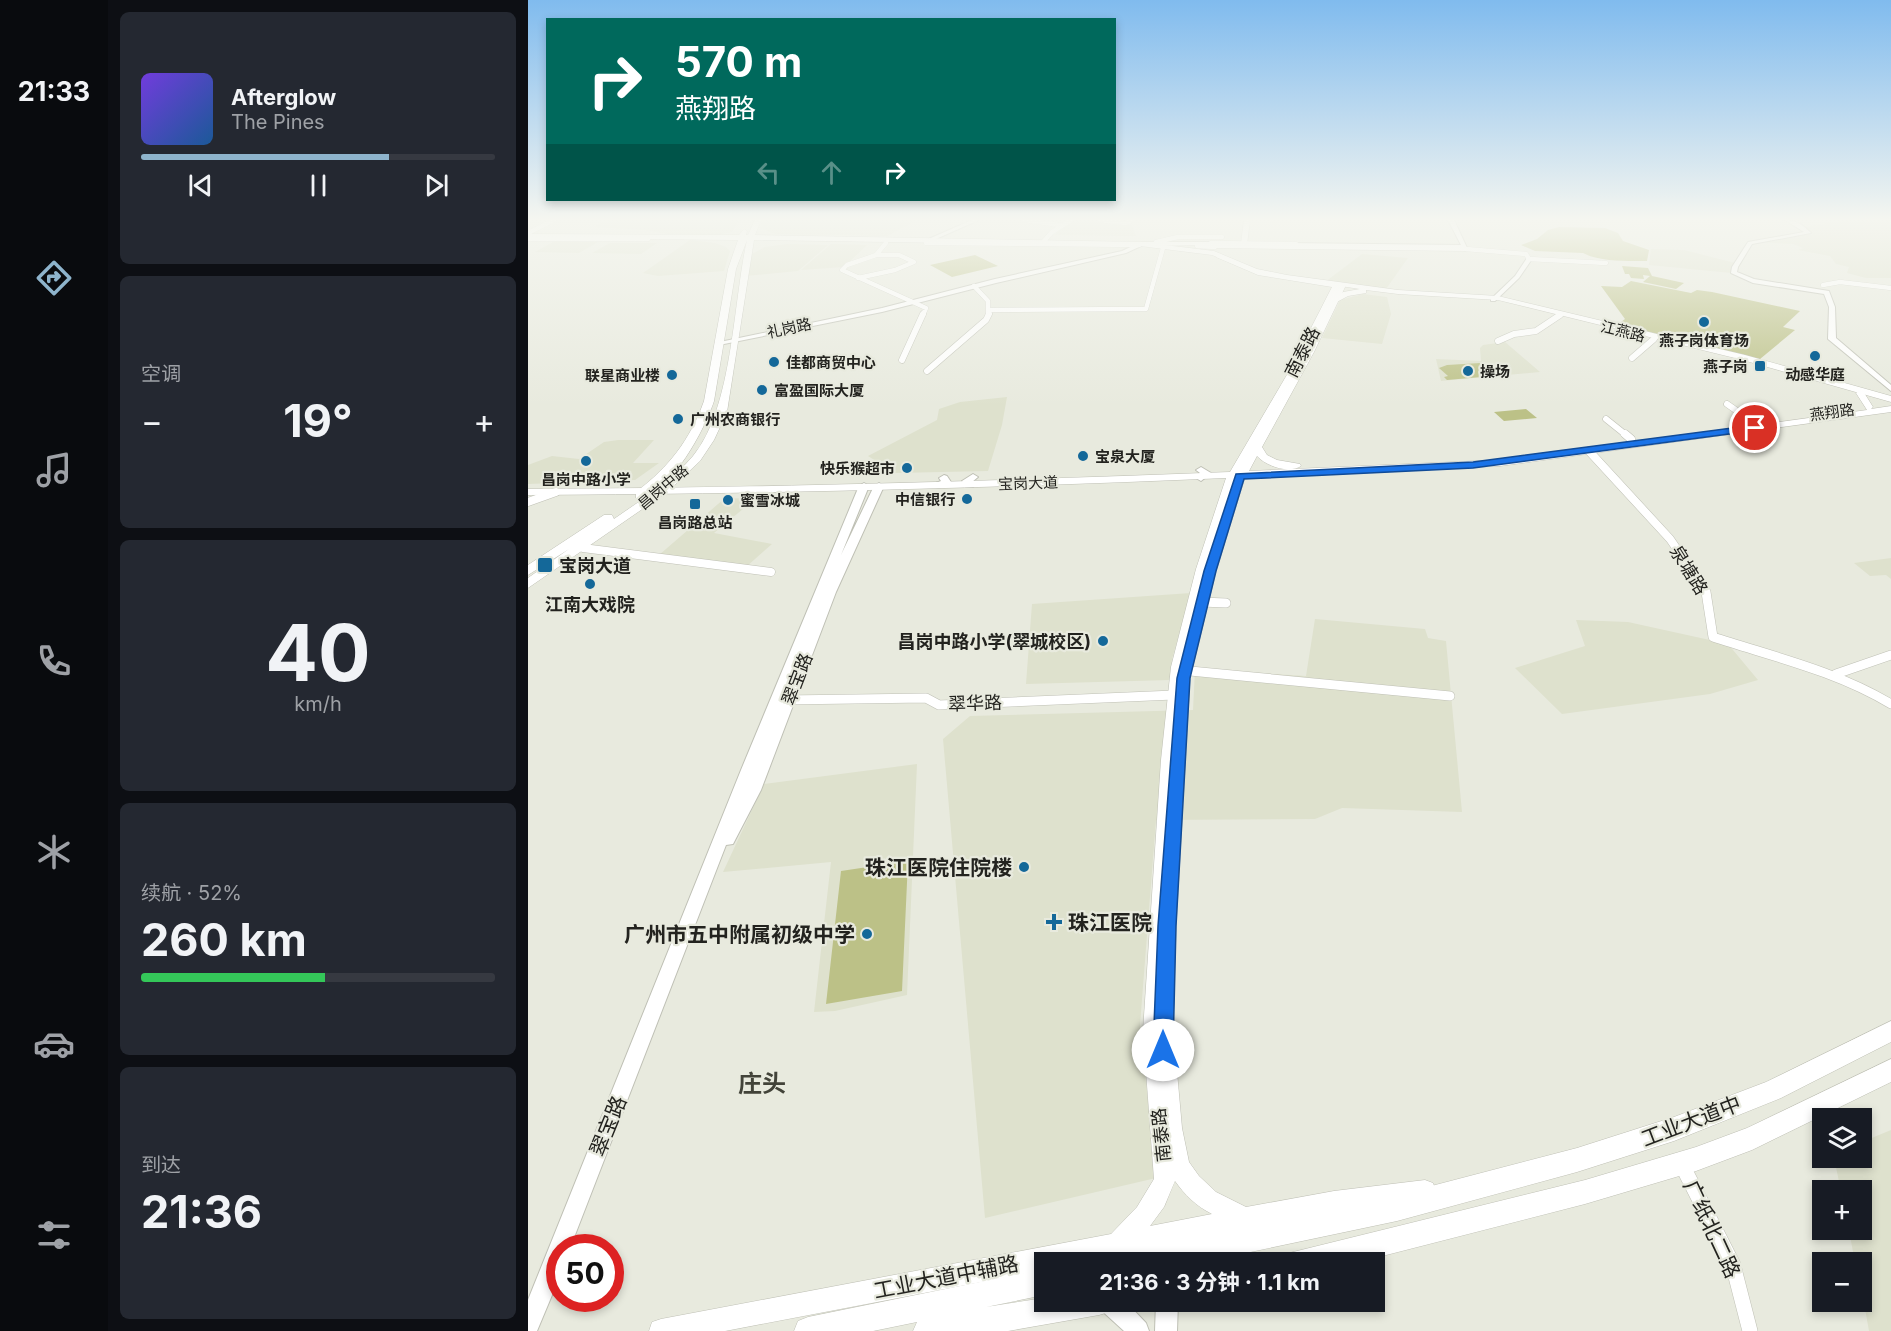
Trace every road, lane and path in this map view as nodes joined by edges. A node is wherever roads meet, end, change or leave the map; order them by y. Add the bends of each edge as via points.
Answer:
1 (727, 282) edge
2 (743, 282) edge
3 (868, 282) edge
4 (991, 282) edge
5 (1151, 282) edge
6 (1314, 282) edge
7 (1317, 282) edge
8 (1511, 282) edge
9 (1764, 282) edge
10 (1840, 282) edge
11 (1841, 282) edge
12 (974, 286) junction
13 (1340, 286) junction
14 (1825, 288) junction
15 (1891, 288) edge
16 (1371, 291) junction
17 (1495, 298) junction
18 (1335, 300) junction
19 (914, 302) junction
20 (991, 310) junction
21 (1560, 315) junction
22 (1654, 339) junction
23 (1498, 341) dead end
24 (719, 343) junction
25 (734, 347) junction
26 (717, 354) junction
27 (1632, 358) dead end
28 (902, 360) dead end
29 (927, 371) dead end
30 (1891, 389) edge
31 (1860, 393) junction
32 (1891, 401) edge
33 (1727, 405) dead end
34 (1872, 409) junction
35 (1891, 409) edge
36 (1606, 419) dead end
37 (1754, 423) junction
38 (1631, 439) junction
39 (1257, 447) junction
40 (1589, 451) junction
41 (1296, 466) junction
42 (1277, 471) junction
43 (1238, 473) junction
44 (1201, 474) junction
45 (1172, 478) junction
46 (971, 481) junction
47 (941, 482) junction
48 (528, 486) edge
49 (864, 486) junction
50 (879, 486) junction
51 (659, 487) junction
52 (528, 492) edge
53 (556, 492) junction
54 (1225, 497) junction
55 (528, 502) edge
56 (582, 548) junction
57 (528, 571) edge
58 (771, 573) dead end
59 (528, 584) edge
60 (1202, 602) junction
61 (1226, 603) dead end
62 (1891, 655) edge
63 (1181, 670) junction
64 (1836, 675) junction
65 (1174, 694) junction
66 (1450, 696) dead end
67 (783, 701) junction
68 (1891, 704) edge
69 (1891, 1031) edge
70 (1891, 1070) edge
71 (1680, 1163) junction
72 (1480, 1185) junction
73 (1244, 1218) junction
74 (566, 1234) edge
75 (1116, 1245) junction
76 (1188, 1252) edge
77 (1345, 1252) edge
78 (546, 1283) edge
79 (1034, 1284) edge
80 (1036, 1312) edge
81 (1121, 1312) edge
82 (1167, 1312) edge
83 (1018, 1315) junction
84 (528, 1326) edge
85 (661, 1331) edge
86 (808, 1331) edge
87 (927, 1331) edge
88 (981, 1331) edge
89 (1138, 1331) edge
90 (1166, 1331) edge
91 (1750, 1331) edge

1 - 24 main road, 昌岗中路
2 - 25 main road, 昌岗中路
3 - 19 street
4 - 12 street, 礼岗路
5 - 20 street via 1146,309
6 - 13 main road, 江燕路
7 - 13 main road, 江燕路
8 - 17 street
9 - 14 street
10 - 14 street
11 - 15 street
12 - 19 street, 礼岗路
12 - 20 street via 989,300
13 - 16 main road, 江燕路
13 - 17 main road, 江燕路
13 - 18 main road, 南泰路
13 - 43 main road, 南泰路
14 - 30 street via 1832,307 1830,336
16 - 17 main road, 江燕路
16 - 18 main road
17 - 21 main road, 江燕路
17 - 32 main road, 江燕路 via 1742,357
18 - 39 main road, 南泰路
19 - 25 street, 礼岗路
19 - 28 street via 926,308 925,313
20 - 29 street via 986,320
21 - 22 main road, 江燕路
21 - 23 street via 1536,331
22 - 27 street
22 - 31 main road, 江燕路
24 - 25 street, 礼岗路
24 - 26 main road, 昌岗中路
25 - 26 main road
25 - 51 main road, 昌岗中路 via 719,418 696,459
26 - 51 main road, 昌岗中路 via 710,400 696,435
31 - 32 main road, 江燕路
31 - 34 main road
32 - 34 main road, 燕翔路
33 - 37 street
34 - 35 main road, 燕翔路
34 - 37 main road, 燕翔路
34 - 40 main road, 燕翔路
36 - 38 street
37 - 38 main road, 燕翔路
38 - 41 main road, 燕翔路 via 1490,458
39 - 41 main road via 1270,462
39 - 43 main road, 南泰路
40 - 42 main road, 燕翔路 via 1473,465
40 - 64 street, 泉塘路 via 1670,539 1706,592 1713,637
41 - 42 main road, 燕翔路
42 - 43 main road, 燕翔路
43 - 44 main road, 宝岗大道
43 - 54 main road, 南泰路
43 - 60 main road, 南泰路
44 - 45 main road, 宝岗大道
44 - 46 main road, 宝岗大道
45 - 46 main road, 宝岗大道
45 - 54 main road via 1215,485
46 - 47 main road, 宝岗大道
47 - 50 main road, 宝岗大道
47 - 51 main road, 宝岗大道
48 - 51 main road, 宝岗大道
49 - 50 main road, 宝岗大道
49 - 51 main road, 宝岗大道
49 - 67 street, 翠宝路
50 - 67 street, 翠宝路
51 - 53 main road, 宝岗大道
51 - 56 main road, 昌岗中路
51 - 57 main road, 昌岗中路
52 - 53 main road, 宝岗大道
53 - 55 street
54 - 63 main road, 南泰路 via 1196,591
56 - 58 street
56 - 59 main road, 昌岗中路
60 - 61 street
60 - 63 main road, 南泰路
62 - 64 street
63 - 65 main road, 南泰路
63 - 66 street
63 - 73 main road, 南泰路 via 1164,988 1167,1087 1179,1167 1208,1200
64 - 68 street, 泉塘路
65 - 67 street, 翠华路 via 939,705 926,698
65 - 75 main road, 南泰路 via 1153,1031 1165,1179 1144,1219
67 - 74 street, 翠宝路 via 752,794 710,870
69 - 72 main road, 工业大道中 via 1773,1090 1674,1129
70 - 71 main road via 1752,1138
71 - 77 main road via 1585,1192
71 - 91 street, 广纸北二路 via 1733,1265
72 - 73 main road, 工业大道中辅路 via 1360,1198
72 - 76 main road, 工业大道中 via 1397,1208
73 - 75 main road, 工业大道中辅路
75 - 85 main road, 工业大道中辅路
78 - 84 street, 翠宝路
79 - 86 main road
80 - 83 main road
81 - 89 street
82 - 90 street
83 - 87 main road
83 - 88 main road

